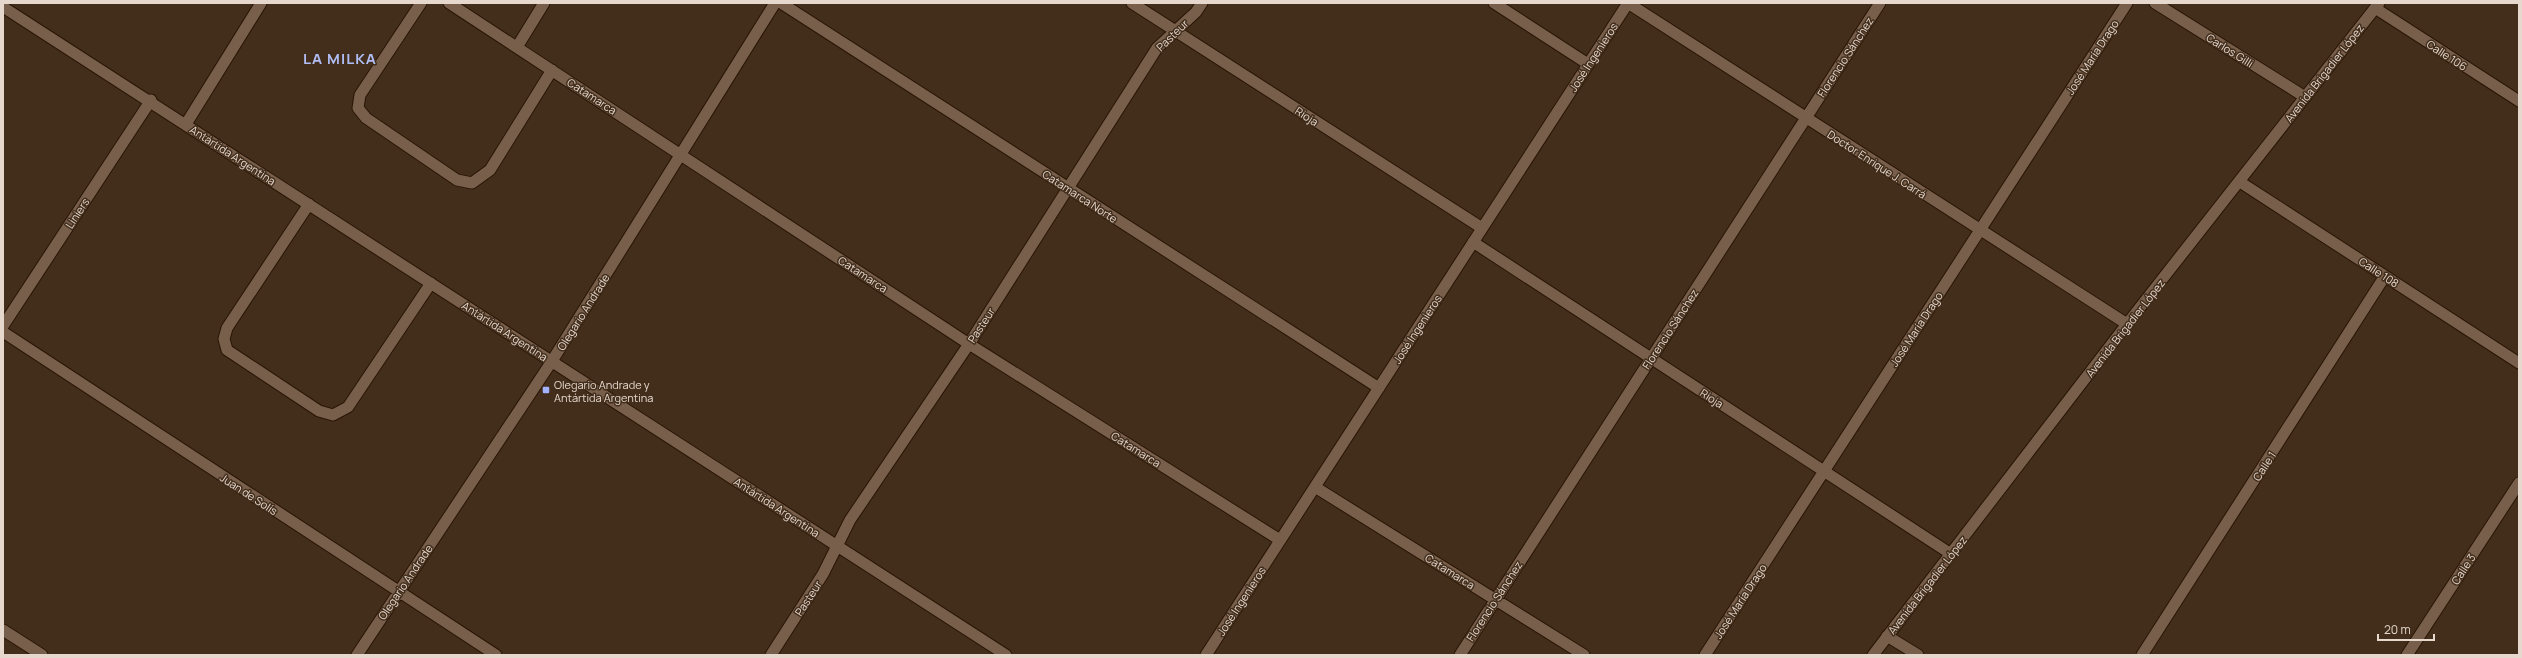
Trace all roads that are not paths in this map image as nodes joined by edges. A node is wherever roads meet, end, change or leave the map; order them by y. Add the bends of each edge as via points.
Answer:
1 (261, 3) edge
2 (421, 3) edge
3 (449, 3) edge
4 (544, 3) edge
5 (775, 3) edge
6 (781, 3) edge
7 (1132, 3) edge
8 (1202, 3) edge
9 (1494, 3) edge
10 (1628, 3) edge
11 (1880, 3) edge
12 (2127, 3) edge
13 (2154, 3) edge
14 (2377, 5) edge
15 (3, 7) edge
16 (1175, 31) junction
17 (517, 47) junction
18 (1588, 64) junction
19 (552, 70) junction
20 (2305, 97) junction
21 (151, 100) junction
22 (2519, 101) edge
23 (1806, 118) junction
24 (186, 124) junction
25 (681, 154) junction
26 (2240, 182) junction
27 (1069, 189) junction
28 (309, 204) junction
29 (1482, 228) junction
30 (1980, 230) junction
31 (1473, 242) junction
32 (2385, 276) junction
33 (431, 283) junction
34 (2127, 324) junction
35 (3, 326) edge
36 (3, 332) edge
37 (969, 344) junction
38 (1651, 358) junction
39 (552, 361) junction
40 (2519, 363) edge
41 (1379, 388) junction
42 (1824, 471) junction
43 (2519, 483) edge
44 (1315, 487) junction
45 (1280, 540) junction
46 (838, 546) junction
47 (1951, 554) junction
48 (399, 592) junction
49 (1495, 600) junction
50 (3, 630) edge
51 (1888, 636) junction
52 (42, 655) edge
53 (357, 655) edge
54 (496, 655) edge
55 (771, 655) edge
56 (1006, 655) edge
57 (1206, 655) edge
58 (1460, 655) edge
59 (1584, 655) edge
60 (1705, 655) edge
61 (1873, 655) edge
62 (1918, 655) edge
63 (2142, 655) edge
64 (2407, 655) edge

1 - 24 street
2 - 19 street via 360,95 358,108 366,118 457,180 472,183 490,170
3 - 17 street, Catamarca
4 - 17 street
5 - 25 street, Olegario Andrade
6 - 27 street, Catamarca Norte
7 - 16 street, Rioja
8 - 16 street, Pasteur
9 - 18 street
10 - 18 street, José Ingenieros
10 - 23 street, Doctor Enrique J. Carrá
11 - 23 street, Florencio Sánchez
12 - 30 street, José María Drago
13 - 20 street, Carlos Gilli
14 - 20 street, Avenida Brigadier López
14 - 22 street, Calle 106
15 - 21 street, Antártida Argentina
16 - 27 street, Pasteur via 1157,48
16 - 29 street, Rioja
17 - 19 street, Catamarca
18 - 29 street, José Ingenieros
19 - 25 street, Catamarca
20 - 26 street, Avenida Brigadier López
21 - 24 street, Antártida Argentina
21 - 35 street, Liniers
23 - 30 street, Doctor Enrique J. Carrá
23 - 38 street, Florencio Sánchez
24 - 28 street, Antártida Argentina
25 - 37 street, Catamarca
25 - 39 street, Olegario Andrade
26 - 32 street, Calle 108
26 - 34 street, Avenida Brigadier López
27 - 37 street, Pasteur
27 - 41 street, Catamarca Norte
28 - 33 street, Antártida Argentina
28 - 33 street via 227,328 224,339 227,350 319,411 333,415 348,407
29 - 31 street, José Ingenieros
30 - 34 street, Doctor Enrique J. Carrá
30 - 42 street, José María Drago
31 - 38 street, Rioja
31 - 41 street, José Ingenieros
32 - 40 street, Calle 108
32 - 63 street, Calle 1
33 - 39 street, Antártida Argentina
34 - 47 street, Avenida Brigadier López
36 - 48 street, Juan de Solís
37 - 45 street, Catamarca
37 - 46 street, Pasteur via 850,520
38 - 42 street, Rioja
38 - 49 street, Florencio Sánchez
39 - 46 street, Antártida Argentina
39 - 48 street, Olegario Andrade
41 - 44 street, José Ingenieros
42 - 47 street, Rioja
42 - 60 street, José María Drago
43 - 64 street, Calle 3
44 - 45 street, José Ingenieros
44 - 49 street, Catamarca
45 - 57 street, José Ingenieros
46 - 55 street, Pasteur
46 - 56 street, Antártida Argentina
47 - 51 street, Avenida Brigadier López
48 - 53 street, Olegario Andrade
48 - 54 street, Juan de Solís
49 - 58 street, Florencio Sánchez
49 - 59 street, Catamarca
50 - 52 street
51 - 61 street, Avenida Brigadier López
51 - 62 street

